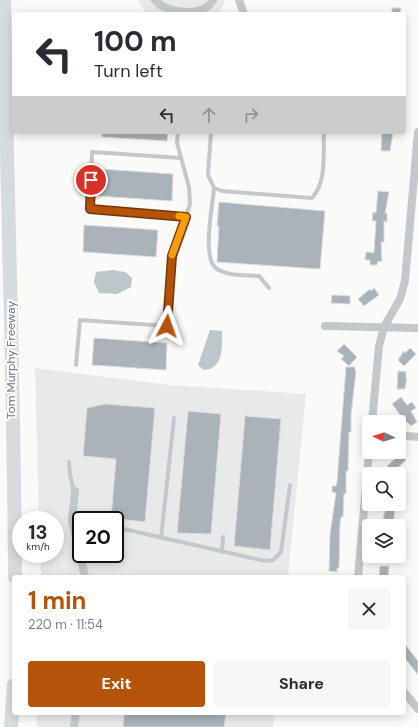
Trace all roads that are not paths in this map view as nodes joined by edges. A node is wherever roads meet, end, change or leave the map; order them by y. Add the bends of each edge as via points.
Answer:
1 (4, 0) edge
2 (155, 0) edge
3 (213, 0) edge
4 (239, 0) edge
5 (243, 12) edge
6 (418, 132) edge
7 (178, 134) edge
8 (211, 134) edge
9 (324, 134) edge
10 (181, 158) junction
11 (214, 188) junction
12 (186, 217) junction
13 (269, 288) dead end
14 (325, 326) dead end
15 (384, 327) junction
16 (418, 328) edge
17 (76, 365) dead end
18 (373, 415) edge
19 (174, 418) dead end
20 (406, 436) edge
21 (418, 438) edge
22 (368, 459) edge
23 (69, 462) dead end
24 (290, 485) dead end
25 (75, 492) joint
26 (76, 511) edge
27 (124, 529) edge
28 (223, 537) dead end
29 (161, 538) junction
30 (222, 552) junction
31 (83, 563) edge
32 (15, 575) edge
33 (85, 575) edge
34 (358, 575) edge
35 (406, 694) edge
36 (418, 709) edge
37 (12, 713) edge
38 (76, 715) edge
39 (11, 727) edge
40 (74, 727) edge

1 - 32 highway, Tom Murphy Freeway
2 - 3 street via 164,8 188,12 210,7
4 - 5 street
6 - 15 street via 405,281 400,299
7 - 10 lane
8 - 11 lane via 208,175
9 - 11 lane via 322,178 319,191 312,198 222,191
10 - 12 lane via 189,187 190,204
10 - 12 lane via 92,152 90,209
11 - 13 lane via 208,246 211,262 215,268 224,272 259,276
12 - 17 lane via 172,256 167,326 80,320
14 - 15 street
15 - 16 street
15 - 18 street via 379,346
19 - 29 lane
20 - 21 street
22 - 34 street
23 - 25 lane
24 - 30 lane via 281,552 274,560 265,561
25 - 26 street
27 - 29 lane
28 - 30 lane
29 - 30 lane
31 - 33 street
35 - 36 street
37 - 39 highway
38 - 40 street

